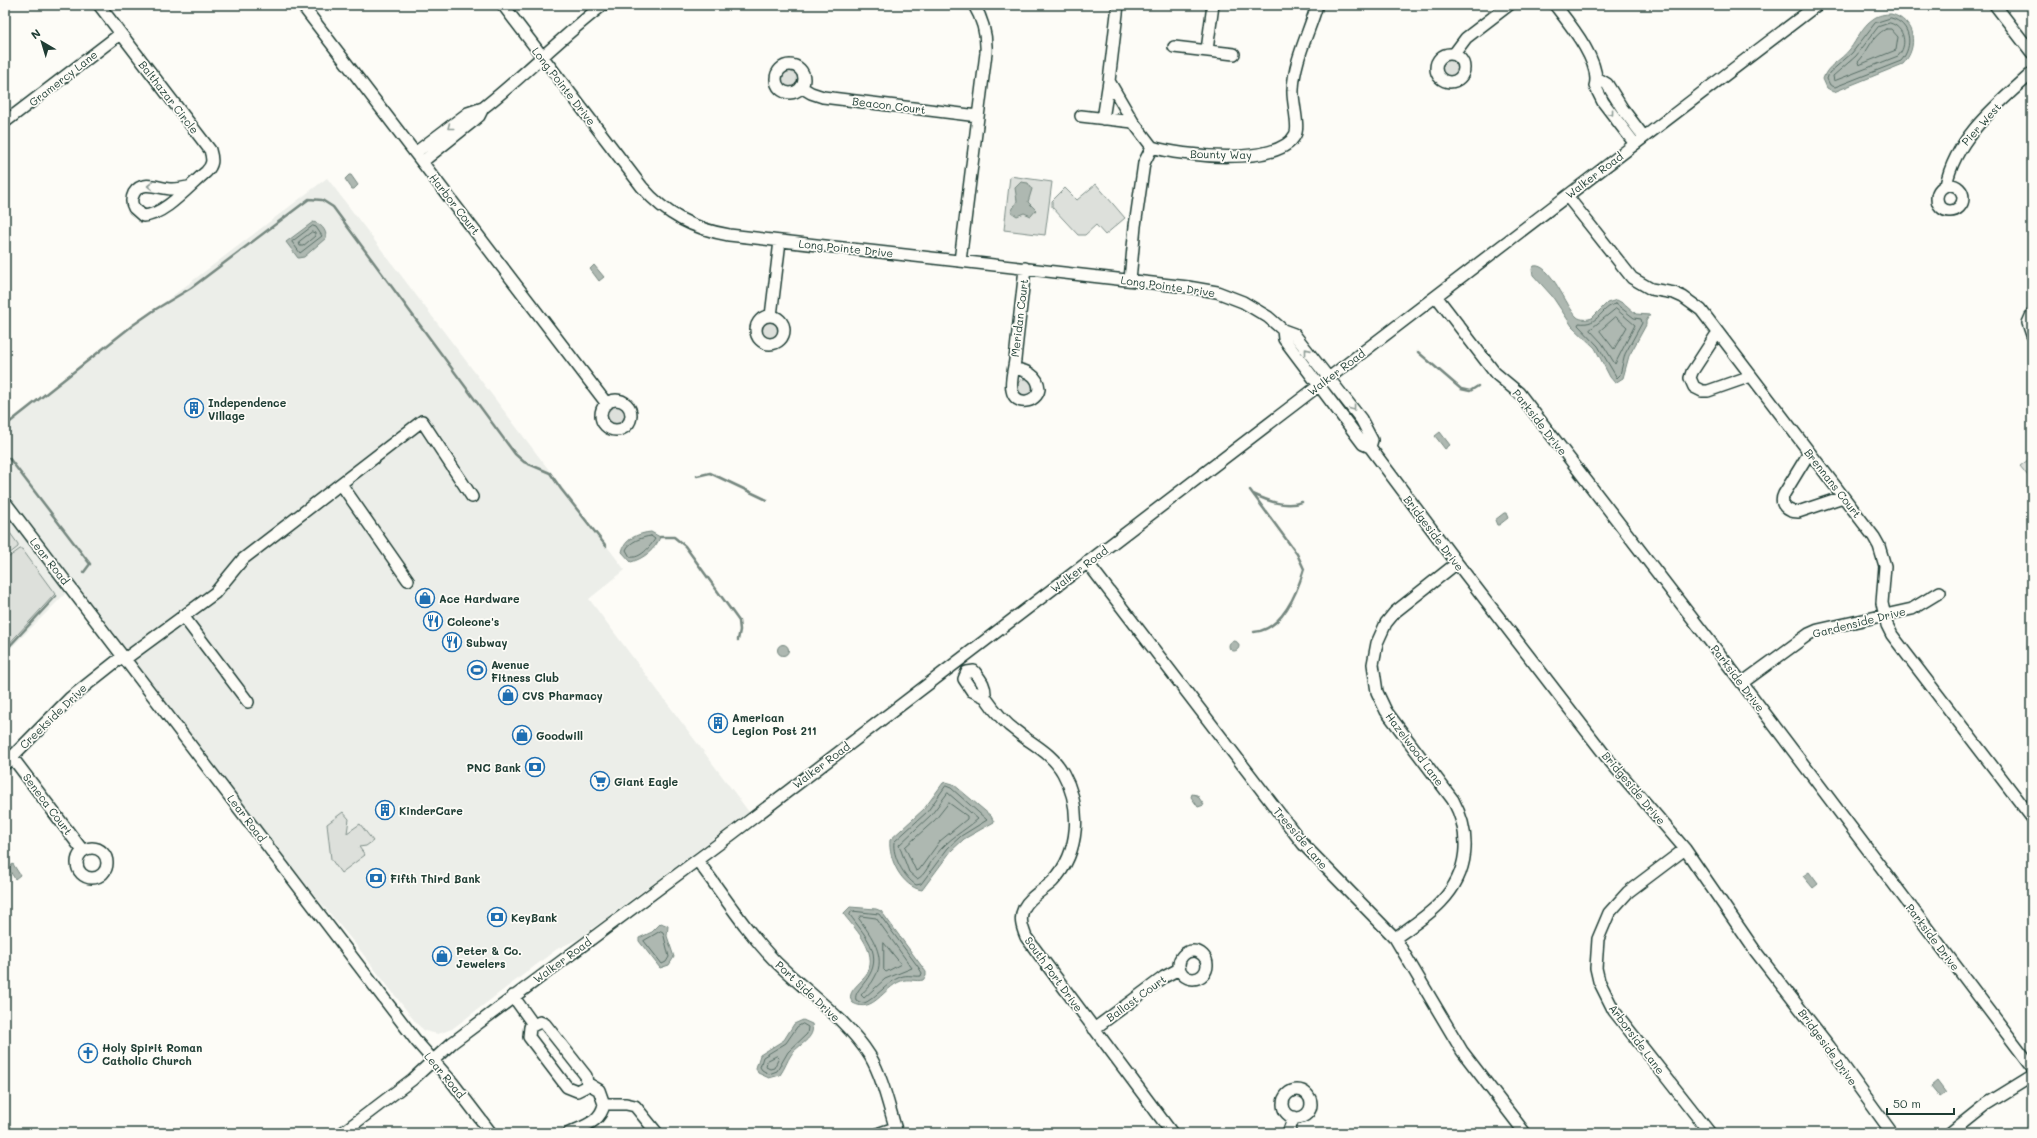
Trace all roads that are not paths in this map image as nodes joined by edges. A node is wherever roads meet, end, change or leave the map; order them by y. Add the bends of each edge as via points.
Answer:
1 (99, 5) edge
2 (302, 5) edge
3 (503, 5) edge
4 (603, 5) edge
5 (974, 5) edge
6 (1118, 5) edge
7 (1213, 5) edge
8 (1317, 5) edge
9 (1510, 5) edge
10 (1555, 5) edge
11 (1817, 5) edge
12 (1995, 5) edge
13 (120, 34) junction
14 (1174, 47) dead end
15 (1207, 50) junction
16 (2032, 53) edge
17 (1234, 54) dead end
18 (1454, 54) dead end
19 (543, 57) junction
20 (2032, 73) edge
21 (1109, 81) junction
22 (802, 87) dead end
23 (978, 116) junction
24 (1081, 116) dead end
25 (1103, 119) junction
26 (5, 122) edge
27 (1132, 122) junction
28 (1639, 140) junction
29 (1152, 147) junction
30 (419, 158) junction
31 (1946, 185) dead end
32 (188, 187) junction
33 (1567, 196) junction
34 (780, 241) junction
35 (960, 260) junction
36 (1025, 268) junction
37 (1130, 280) junction
38 (1436, 296) junction
39 (2032, 314) edge
40 (772, 316) dead end
41 (1283, 330) junction
42 (1718, 332) junction
43 (2032, 335) edge
44 (1014, 368) dead end
45 (1751, 376) junction
46 (1329, 378) junction
47 (1319, 385) junction
48 (607, 404) dead end
49 (1370, 447) junction
50 (1810, 453) junction
51 (341, 484) junction
52 (472, 497) dead end
53 (1843, 497) junction
54 (5, 502) edge
55 (1087, 562) junction
56 (1457, 563) junction
57 (408, 580) dead end
58 (1940, 592) dead end
59 (183, 616) junction
60 (1884, 616) junction
61 (124, 658) junction
62 (958, 661) junction
63 (1742, 684) junction
64 (248, 702) dead end
65 (8, 760) edge
66 (2032, 818) edge
67 (1685, 849) junction
68 (83, 851) dead end
69 (698, 860) junction
70 (1394, 938) junction
71 (1179, 969) dead end
72 (513, 996) junction
73 (534, 1024) junction
74 (1094, 1029) junction
75 (433, 1060) junction
76 (2032, 1067) edge
77 (2032, 1076) edge
78 (587, 1083) junction
79 (604, 1104) junction
80 (1294, 1117) dead end
81 (896, 1131) edge
82 (342, 1133) edge
83 (491, 1133) edge
84 (569, 1133) edge
85 (656, 1133) edge
86 (880, 1133) edge
87 (1172, 1133) edge
88 (1288, 1133) edge
89 (1525, 1133) edge
90 (1710, 1133) edge
91 (1892, 1133) edge
92 (1950, 1133) edge

1 - 13 street, Balthazar Circle
2 - 30 street, Harbor Court
3 - 19 street, Long Pointe Drive
4 - 19 street via 570,30
5 - 23 street via 982,22 986,48
6 - 21 street
7 - 15 street
8 - 29 street, Bounty Way via 1294,75 1296,128 1291,140 1270,152 1252,156 1175,153
9 - 18 street via 1466,38
10 - 28 street via 1581,40 1598,78 1607,84
11 - 28 street, Walker Road
12 - 16 street
13 - 26 street, Gramercy Lane
13 - 32 street, Balthazar Circle via 210,150 211,167
14 - 15 street
15 - 17 street
19 - 30 street via 483,108 468,113
19 - 34 street, Long Pointe Drive via 642,187 665,210 683,221 713,232
20 - 31 street, Pier West via 1972,131 1953,160
21 - 25 street
21 - 27 street
22 - 23 street, Beacon Court via 823,97
23 - 35 street
24 - 25 street
25 - 27 street
27 - 29 street
28 - 33 street, Walker Road
29 - 37 street via 1144,163
30 - 48 street, Harbor Court
32 -> 32 street, Balthazar Circle via 140,187 135,191 132,204 138,213 148,216 163,209
33 - 38 street, Walker Road
33 - 42 street, Brennans Court via 1632,278 1651,289 1674,293 1688,300 1701,310
34 - 35 street, Long Pointe Drive
34 - 40 street
35 - 36 street, Long Pointe Drive
36 - 37 street, Long Pointe Drive
36 - 44 street, Meridan Court
37 - 41 street, Long Pointe Drive via 1199,288 1227,296 1257,310
38 - 46 street, Walker Road
38 - 63 street, Parkside Drive via 1495,372 1518,393
39 - 43 street via 2028,323
46 -> 41 street, Long Pointe Drive via 1294,334
41 - 47 street, Long Pointe Drive via 1284,339
42 - 45 street, Brennans Court
42 - 45 street via 1692,372 1690,378 1694,387 1698,390 1708,390
45 - 50 street, Brennans Court
46 - 47 street, Walker Road
46 -> 49 street, Bridgeside Drive via 1365,425 1372,440
47 - 49 street, Bridgeside Drive via 1363,444
47 - 55 street, Walker Road
49 - 56 street, Bridgeside Drive
50 - 53 street, Brennans Court
50 - 53 street via 1784,494 1782,502 1785,507 1798,512
51 - 52 street, Creekside Drive via 422,421
51 - 57 street
51 - 59 street, Creekside Drive via 243,558 214,593
53 - 60 street, Brennans Court via 1874,537 1882,554 1885,566 1882,603
54 - 61 street, Lear Road
55 - 62 street, Walker Road
55 - 70 street, Treeside Lane via 1303,844
56 - 67 street, Bridgeside Drive via 1608,759
56 - 70 street, Hazelwood Lane via 1395,612 1383,630 1375,650 1374,678 1382,705 1453,800 1460,812 1466,840 1460,875 1449,893 1440,904
58 - 60 street, Gardenside Drive via 1912,609
59 - 61 street, Creekside Drive
59 - 64 street
60 - 63 street, Gardenside Drive via 1809,634
60 - 66 street, Brennans Court via 1892,635
61 - 65 street, Creekside Drive via 70,698
61 - 75 street, Lear Road
62 - 69 street, Walker Road
62 - 74 street, South Port Drive via 967,672 964,680 969,688 975,694 985,697 1010,727 1053,758 1070,787 1076,814 1075,837 1069,854 1063,868 1052,882 1028,903 1021,921 1028,942
63 - 76 street, Parkside Drive
65 - 68 street, Seneca Court
67 - 90 street, Arborside Lane via 1628,892 1609,913 1598,939 1596,968 1599,981 1614,1011
67 - 91 street, Bridgeside Drive via 1756,952
69 - 72 street, Walker Road
69 - 81 street, Port Side Drive via 775,961 862,1045 875,1066
70 - 89 street, Treeside Lane via 1462,1051
71 - 74 street, Ballast Court via 1164,977
72 - 73 street
72 - 75 street, Walker Road
73 - 78 street via 545,1024 586,1076
73 - 78 street via 530,1027 529,1036 567,1087 577,1091
74 - 87 street, South Port Drive
75 - 82 street, Walker Road via 413,1079
75 - 83 street, Lear Road
77 - 92 street via 1985,1105
78 - 79 street via 599,1090
79 - 84 street via 597,1119
79 - 85 street via 635,1106
80 - 88 street
81 - 86 street

